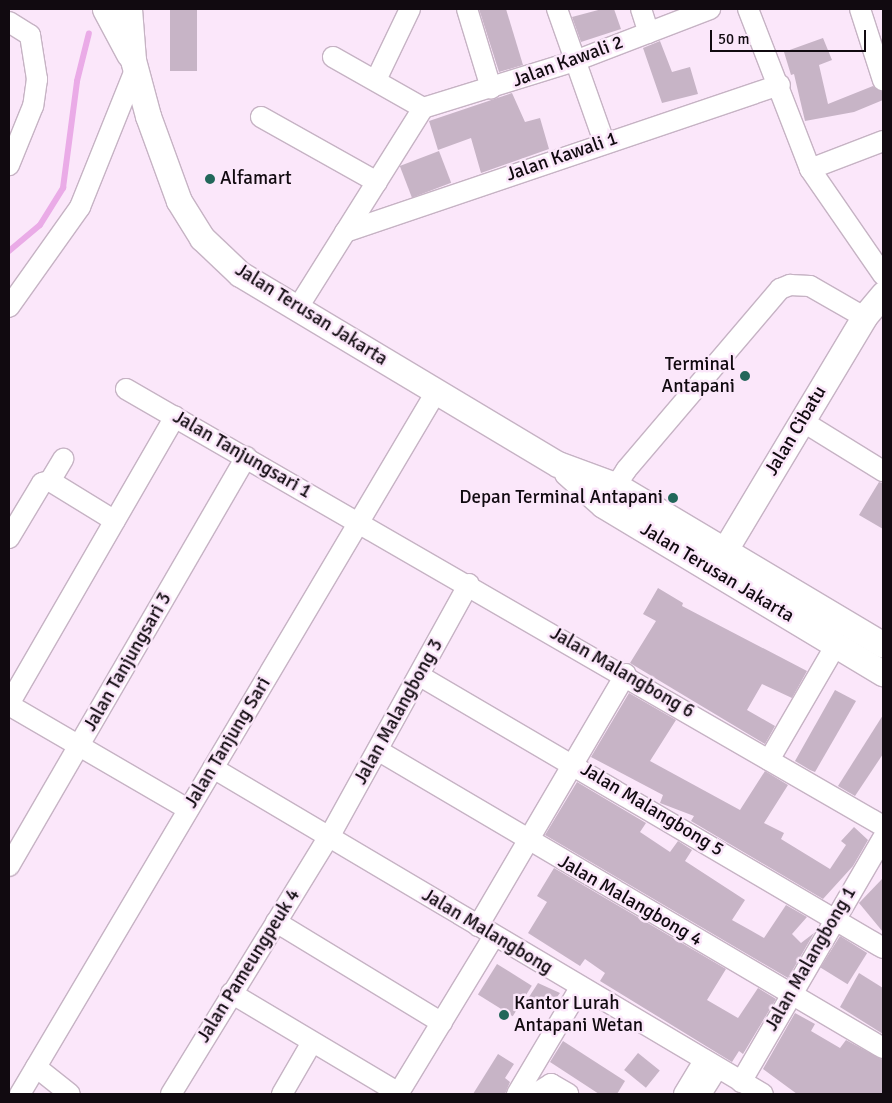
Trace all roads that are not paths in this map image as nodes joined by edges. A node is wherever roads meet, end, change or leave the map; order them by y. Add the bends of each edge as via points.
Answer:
1 (410, 9) edge
2 (467, 9) edge
3 (557, 9) edge
4 (641, 9) edge
5 (710, 9) edge
6 (748, 9) edge
7 (860, 9) edge
8 (116, 15) edge
9 (9, 22) edge
10 (649, 33) junction
11 (333, 57) dead end
12 (880, 59) edge
13 (575, 61) junction
14 (134, 64) junction
15 (376, 80) junction
16 (883, 80) edge
17 (780, 85) junction
18 (491, 88) junction
19 (423, 108) junction
20 (261, 117) dead end
21 (883, 141) edge
22 (604, 142) junction
23 (9, 165) edge
24 (810, 170) junction
25 (377, 182) junction
26 (345, 232) junction
27 (883, 275) edge
28 (883, 294) edge
29 (9, 307) edge
30 (297, 309) junction
31 (864, 317) junction
32 (126, 388) dead end
33 (436, 392) junction
34 (175, 417) junction
35 (802, 421) junction
36 (246, 457) junction
37 (63, 459) dead end
38 (883, 471) edge
39 (50, 482) junction
40 (609, 495) junction
41 (115, 521) junction
42 (359, 522) junction
43 (9, 538) edge
44 (719, 560) junction
45 (469, 584) junction
46 (836, 645) junction
47 (883, 646) edge
48 (883, 673) edge
49 (626, 674) junction
50 (420, 676) junction
51 (9, 704) edge
52 (79, 747) junction
53 (379, 751) junction
54 (769, 760) junction
55 (573, 763) junction
56 (213, 768) junction
57 (188, 809) junction
58 (883, 826) edge
59 (328, 838) junction
60 (883, 838) edge
61 (528, 841) junction
62 (9, 866) edge
63 (834, 918) junction
64 (276, 922) junction
65 (486, 931) junction
66 (883, 948) edge
67 (580, 988) junction
68 (231, 993) junction
69 (790, 994) junction
70 (442, 1023) junction
71 (311, 1044) junction
72 (883, 1048) edge
73 (711, 1064) junction
74 (36, 1068) junction
75 (741, 1082) junction
76 (20, 1094) edge
77 (70, 1094) edge
78 (171, 1094) edge
79 (282, 1094) edge
80 (398, 1094) edge
81 (517, 1094) edge
82 (535, 1094) edge
83 (568, 1094) edge
84 (684, 1094) edge
85 (701, 1094) edge
86 (763, 1094) edge

1 - 15 street
2 - 18 street
3 - 13 street
4 - 10 street
5 - 10 street, Jalan Kawali 2
6 - 17 street
7 - 12 street
8 - 14 main road, Jalan Terusan Jakarta
9 - 23 street via 30,34 37,79 33,106
10 - 13 street, Jalan Kawali 2
11 - 15 street
12 - 16 street
13 - 18 street, Jalan Kawali 2
13 - 22 street
14 - 29 street via 80,207
14 - 30 main road, Jalan Terusan Jakarta via 161,156 179,201 202,238 240,274
15 - 19 street
17 - 22 street, Jalan Kawali 1
17 - 24 street
18 - 19 street, Jalan Kawali 2
19 - 25 street
20 - 25 street
21 - 24 street
22 - 26 street, Jalan Kawali 1
24 - 27 street
25 - 26 street
26 - 30 street
28 - 31 main road, Jalan Cibatu
30 - 33 main road, Jalan Terusan Jakarta
31 - 35 main road, Jalan Cibatu
31 - 40 street via 810,286 790,285 780,289
32 - 34 street, Jalan Tanjungsari 1
33 - 40 main road, Jalan Terusan Jakarta
33 - 42 street, Jalan Tanjung Sari
34 - 36 street, Jalan Tanjungsari 1
34 - 41 street
35 - 38 street
35 - 44 main road, Jalan Cibatu
36 - 42 street, Jalan Tanjungsari 1
36 - 52 street, Jalan Tanjungsari 3
37 - 39 street
39 - 41 street
39 - 43 street via 42,483
40 - 44 main road, Jalan Terusan Jakarta
41 - 51 street
42 - 45 street, Jalan Malangbong 6
42 - 56 street, Jalan Tanjung Sari
44 - 46 main road, Jalan Terusan Jakarta
44 - 47 main road, Jalan Terusan Jakarta
45 - 49 street, Jalan Malangbong 6
45 - 50 street, Jalan Malangbong 3
46 - 48 main road, Jalan Terusan Jakarta
46 - 54 street
49 - 54 street, Jalan Malangbong 6
49 - 55 street
50 - 53 street, Jalan Malangbong 3
50 - 55 street, Jalan Malangbong 5
51 - 52 street
52 - 57 street
52 - 62 street, Jalan Tanjungsari 3
53 - 59 street, Jalan Malangbong 3
53 - 61 street, Jalan Malangbong 4
54 - 58 street, Jalan Malangbong 6
55 - 61 street
55 - 63 street, Jalan Malangbong 5
56 - 57 street, Jalan Tanjung Sari
56 - 59 street, Jalan Malangbong
57 - 74 street, Jalan Tanjung Sari
59 - 64 street, Jalan Pameungpeuk 4
59 - 65 street, Jalan Malangbong
60 - 63 street, Jalan Malangbong 1
61 - 65 street
61 - 69 street, Jalan Malangbong 4
63 - 66 street, Jalan Malangbong 5
63 - 69 street, Jalan Malangbong 1
64 - 68 street, Jalan Pameungpeuk 4
64 - 70 street
65 - 67 street, Jalan Malangbong
65 - 70 street
67 - 73 street, Jalan Malangbong
67 - 81 street
68 - 71 street
68 - 78 street, Jalan Pameungpeuk 4
69 - 72 street, Jalan Malangbong 4
69 - 75 street, Jalan Malangbong 1
70 - 80 street
71 - 79 street
71 - 80 street
73 - 75 street, Jalan Malangbong
73 - 84 street
73 - 85 street
74 - 76 street, Jalan Tanjung Sari
74 - 77 street
75 - 86 street, Jalan Malangbong
82 - 83 street via 551,1084

